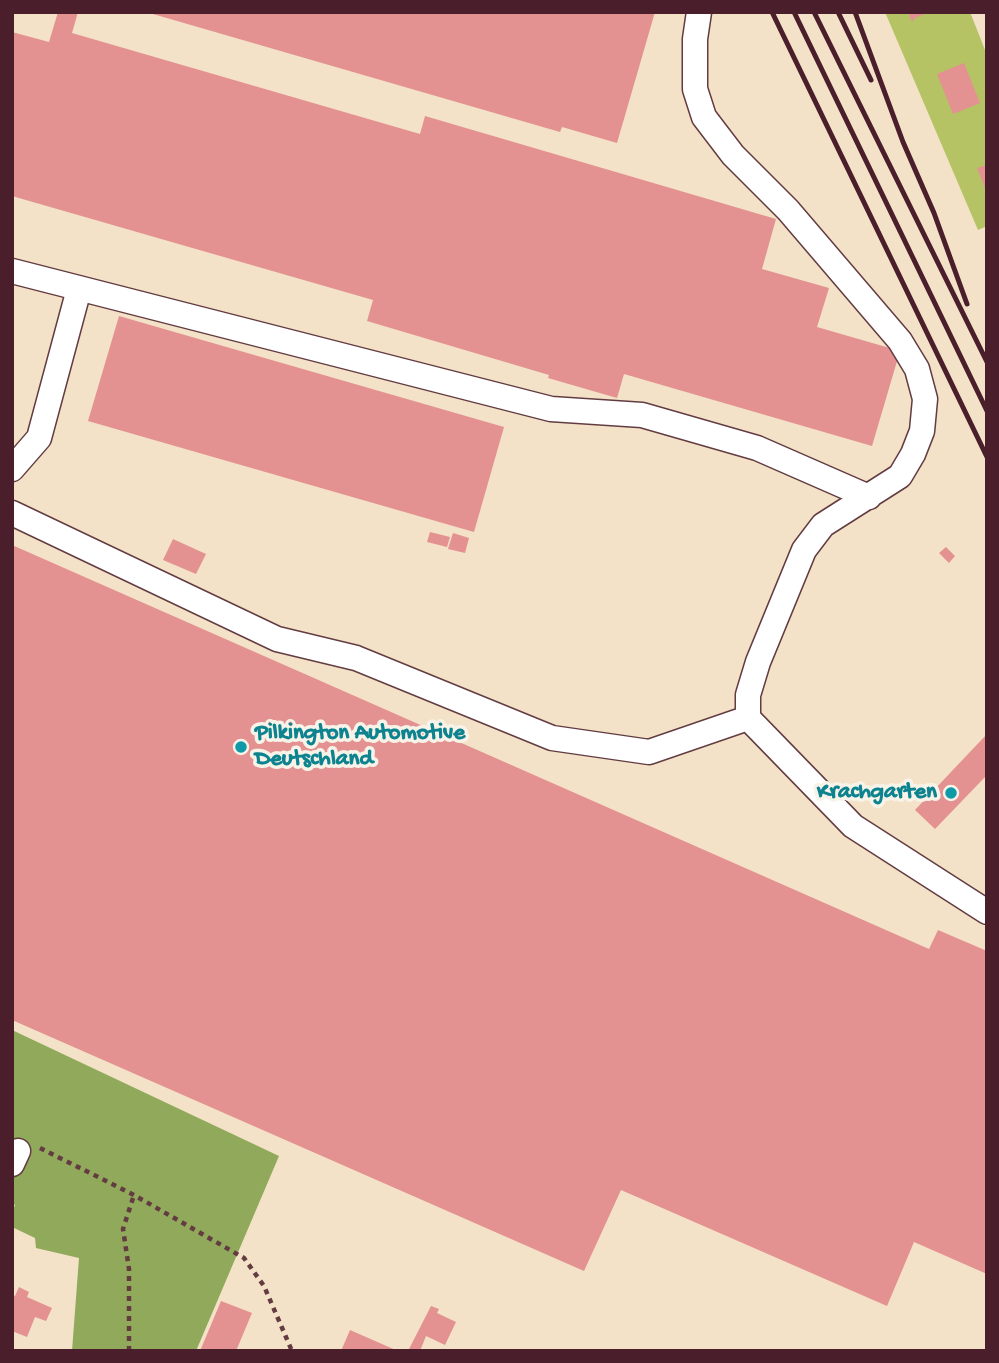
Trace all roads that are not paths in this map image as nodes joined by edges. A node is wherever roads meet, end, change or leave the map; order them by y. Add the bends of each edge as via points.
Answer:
1 (699, 12) edge
2 (12, 271) edge
3 (79, 289) junction
4 (12, 468) edge
5 (869, 497) junction
6 (12, 513) edge
7 (747, 718) junction
8 (987, 912) edge

1 - 5 street via 695,89 704,117 900,341 917,369 925,399 914,454 900,476
2 - 3 street
3 - 4 street via 39,438
3 - 5 street via 551,408 642,415 757,448
5 - 7 street via 823,524 804,550 758,662
6 - 7 street via 277,639 356,659 552,738 649,751
7 - 8 street via 853,827

